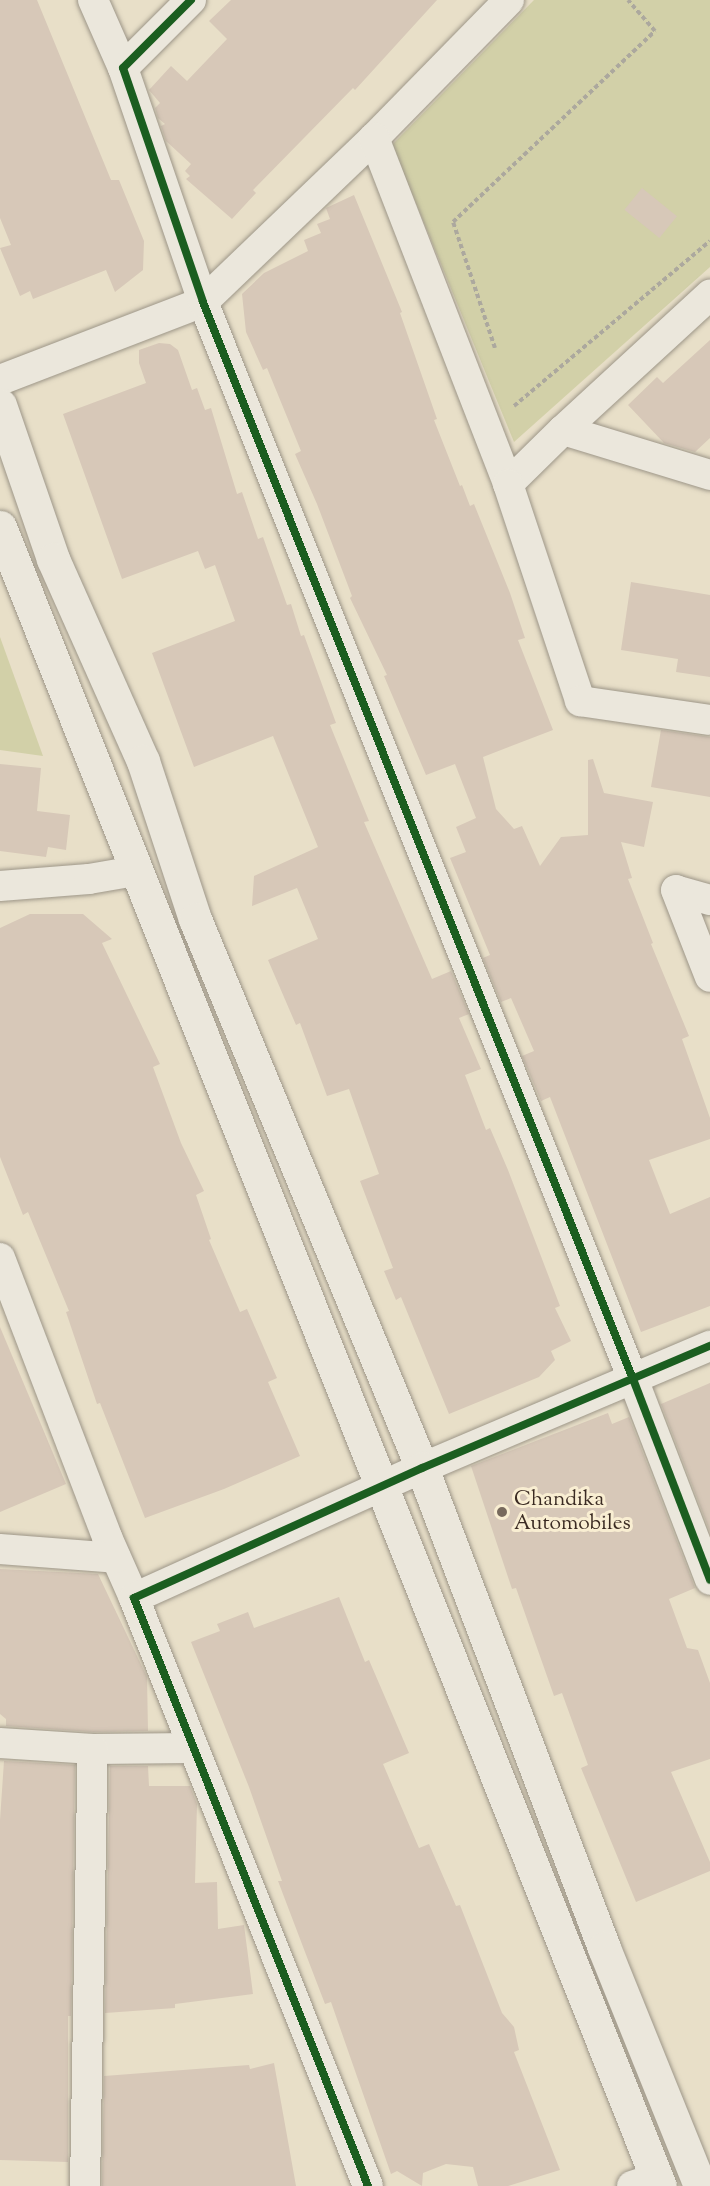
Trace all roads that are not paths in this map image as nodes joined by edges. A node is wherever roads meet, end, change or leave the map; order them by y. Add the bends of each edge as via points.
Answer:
1 (93, 0) edge
2 (191, 0) edge
3 (509, 0) edge
4 (123, 68) junction
5 (374, 138) junction
6 (710, 295) edge
7 (203, 302) junction
8 (0, 380) edge
9 (0, 405) edge
10 (563, 430) junction
11 (710, 475) edge
12 (508, 484) junction
13 (0, 527) edge
14 (710, 720) edge
15 (135, 871) junction
16 (0, 886) edge
17 (710, 900) edge
18 (710, 976) edge
19 (0, 1258) edge
20 (710, 1346) edge
21 (633, 1379) junction
22 (422, 1468) junction
23 (382, 1486) junction
24 (0, 1549) edge
25 (116, 1558) junction
26 (710, 1580) edge
27 (134, 1598) junction
28 (0, 1743) edge
29 (193, 1748) junction
30 (93, 1749) junction
31 (650, 2183) edge
32 (85, 2186) edge
33 (368, 2186) edge
34 (700, 2186) edge

1 - 4 street
2 - 4 street
3 - 5 street
4 - 7 street
5 - 7 street
5 - 12 street
6 - 10 street
7 - 8 street
7 - 21 street
9 - 22 main road via 53,559 143,761 195,919
10 - 11 street
10 - 12 street
12 - 14 street via 580,701
13 - 15 main road
15 - 16 street
15 - 23 main road
17 - 18 street via 676,890
19 - 25 street
20 - 21 street
21 - 22 street
21 - 26 street
22 - 23 street
22 - 34 main road via 604,1948
23 - 27 street
23 - 31 main road
24 - 25 street
25 - 27 street
27 - 29 street
28 - 30 street
29 - 30 street
29 - 33 street
30 - 32 street

